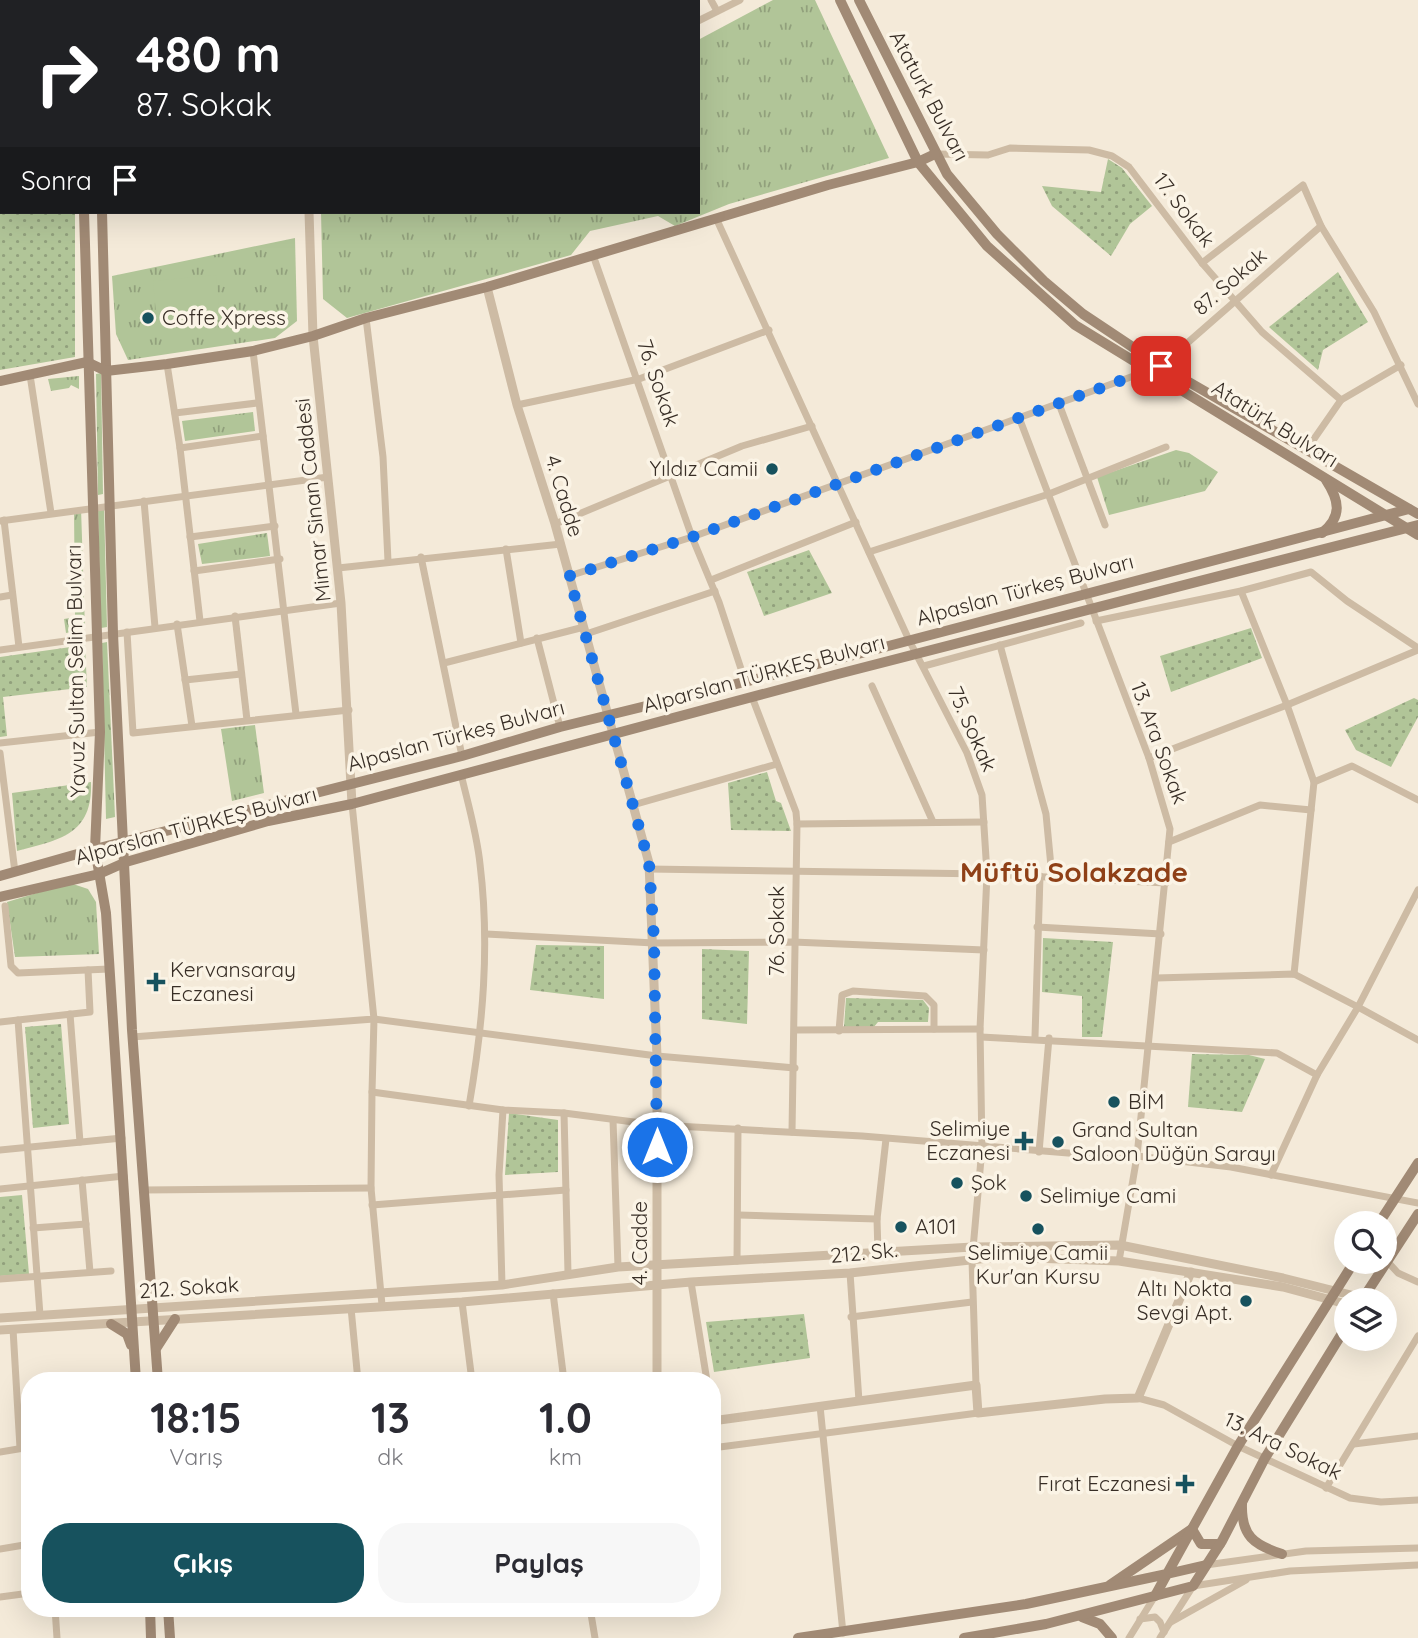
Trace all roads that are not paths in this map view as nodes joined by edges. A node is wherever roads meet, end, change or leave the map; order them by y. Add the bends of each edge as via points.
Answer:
1 (711, 0) edge
2 (740, 0) edge
3 (840, 0) edge
4 (859, 0) edge
5 (717, 11) junction
6 (700, 20) edge
7 (935, 154) junction
8 (918, 162) junction
9 (84, 214) edge
10 (102, 214) edge
11 (309, 214) edge
12 (716, 218) junction
13 (1321, 226) junction
14 (593, 255) junction
15 (1202, 263) junction
16 (487, 287) junction
17 (1234, 301) junction
18 (366, 318) junction
19 (769, 330) junction
20 (313, 336) junction
21 (253, 351) junction
22 (87, 362) junction
23 (167, 364) junction
24 (1401, 365) junction
25 (1161, 366) junction
26 (1147, 369) junction
27 (106, 371) junction
28 (30, 376) junction
29 (639, 379) junction
30 (0, 381) edge
31 (1341, 400) junction
32 (257, 403) junction
33 (1059, 404) junction
34 (1418, 404) edge
35 (517, 405) junction
36 (175, 413) junction
37 (1020, 420) junction
38 (812, 426) junction
39 (263, 436) junction
40 (1166, 447) dead end
41 (180, 448) junction
42 (1307, 449) junction
43 (672, 476) junction
44 (328, 477) junction
45 (1324, 477) junction
46 (1088, 479) junction
47 (838, 484) junction
48 (271, 485) junction
49 (1049, 494) junction
50 (184, 495) junction
51 (144, 501) junction
52 (110, 507) junction
53 (92, 509) junction
54 (1415, 510) edge
55 (51, 513) junction
56 (1388, 517) junction
57 (2, 520) edge
58 (856, 522) junction
59 (555, 524) junction
60 (1105, 525) dead end
61 (275, 526) junction
62 (1413, 526) edge
63 (1321, 534) junction
64 (1418, 535) edge
65 (190, 537) junction
66 (692, 537) junction
67 (561, 544) junction
68 (506, 549) junction
69 (869, 552) junction
70 (421, 557) junction
71 (279, 559) junction
72 (388, 561) junction
73 (4, 566) edge
74 (338, 568) junction
75 (194, 571) junction
76 (569, 576) junction
77 (711, 580) junction
78 (715, 591) junction
79 (1241, 591) junction
80 (1086, 593) junction
81 (12, 595) junction
82 (0, 597) edge
83 (341, 603) junction
84 (1091, 608) junction
85 (286, 610) junction
86 (235, 616) junction
87 (200, 621) junction
88 (1096, 621) junction
89 (177, 624) junction
90 (1081, 624) dead end
91 (155, 627) junction
92 (585, 630) junction
93 (127, 632) junction
94 (113, 634) junction
95 (96, 636) junction
96 (537, 638) junction
97 (909, 640) junction
98 (521, 643) junction
99 (1000, 645) junction
100 (19, 647) junction
101 (1418, 649) edge
102 (0, 650) edge
103 (918, 654) junction
104 (444, 663) junction
105 (924, 666) junction
106 (241, 674) junction
107 (185, 680) junction
108 (745, 681) junction
109 (872, 686) dead end
110 (752, 696) junction
111 (1287, 705) junction
112 (349, 710) junction
113 (296, 713) junction
114 (607, 717) junction
115 (247, 720) junction
116 (192, 726) junction
117 (560, 727) junction
118 (100, 732) junction
119 (612, 733) junction
120 (0, 743) edge
121 (0, 753) edge
122 (462, 756) junction
123 (1149, 758) junction
124 (777, 764) junction
125 (461, 774) junction
126 (1314, 782) junction
127 (352, 785) junction
128 (1418, 800) edge
129 (352, 804) junction
130 (633, 805) junction
131 (1311, 810) junction
132 (933, 822) junction
133 (984, 822) junction
134 (797, 824) junction
135 (123, 841) junction
136 (1169, 842) junction
137 (96, 849) junction
138 (126, 862) junction
139 (649, 869) junction
140 (15, 872) junction
141 (794, 872) junction
142 (99, 874) junction
143 (987, 874) junction
144 (0, 876) edge
145 (1040, 876) junction
146 (1052, 877) junction
147 (1166, 883) junction
148 (1418, 890) edge
149 (2, 901) edge
150 (1037, 927) junction
151 (486, 934) junction
152 (1161, 934) junction
153 (793, 942) junction
154 (654, 943) junction
155 (984, 950) junction
156 (109, 969) junction
157 (88, 970) junction
158 (1294, 974) junction
159 (1156, 978) junction
160 (1358, 1007) junction
161 (69, 1014) junction
162 (374, 1019) junction
163 (18, 1020) junction
164 (0, 1022) edge
165 (796, 1030) junction
166 (934, 1030) junction
167 (839, 1031) junction
168 (981, 1033) junction
169 (481, 1035) junction
170 (132, 1037) junction
171 (1035, 1037) junction
172 (1049, 1038) junction
173 (1418, 1040) edge
174 (1149, 1045) junction
175 (657, 1056) junction
176 (795, 1068) junction
177 (1317, 1075) junction
178 (372, 1092) junction
179 (469, 1106) junction
180 (503, 1110) junction
181 (564, 1113) junction
182 (613, 1120) junction
183 (657, 1125) junction
184 (738, 1128) junction
185 (792, 1132) junction
186 (122, 1138) junction
187 (886, 1139) junction
188 (80, 1142) junction
189 (27, 1147) junction
190 (982, 1148) junction
191 (0, 1150) edge
192 (1039, 1152) junction
193 (1137, 1156) junction
194 (1418, 1163) edge
195 (1271, 1175) junction
196 (124, 1176) junction
197 (82, 1181) junction
198 (30, 1186) junction
199 (371, 1188) junction
200 (0, 1189) edge
201 (144, 1190) junction
202 (566, 1190) junction
203 (499, 1195) junction
204 (1395, 1199) junction
205 (1418, 1203) edge
206 (373, 1205) junction
207 (1387, 1211) edge
208 (739, 1214) junction
209 (1418, 1214) edge
210 (877, 1219) junction
211 (86, 1224) junction
212 (33, 1228) junction
213 (1120, 1245) junction
214 (1397, 1246) edge
215 (973, 1247) junction
216 (878, 1253) junction
217 (972, 1260) junction
218 (737, 1261) junction
219 (1119, 1261) junction
220 (658, 1265) junction
221 (618, 1267) junction
222 (111, 1270) dead end
223 (90, 1272) junction
224 (1191, 1272) junction
225 (1397, 1272) edge
226 (568, 1273) junction
227 (850, 1273) junction
228 (1346, 1274) edge
229 (37, 1276) junction
230 (0, 1279) edge
231 (691, 1282) junction
232 (1418, 1282) edge
233 (502, 1285) junction
234 (657, 1285) junction
235 (380, 1292) junction
236 (553, 1293) junction
237 (1332, 1295) junction
238 (462, 1302) junction
239 (972, 1302) junction
240 (382, 1305) junction
241 (154, 1307) junction
242 (351, 1308) junction
243 (132, 1310) junction
244 (40, 1315) junction
245 (851, 1317) junction
246 (0, 1318) edge
247 (175, 1319) junction
248 (155, 1320) junction
249 (133, 1323) junction
250 (111, 1324) junction
251 (13, 1329) junction
252 (0, 1330) edge
253 (1418, 1336) edge
254 (1334, 1346) edge
255 (156, 1348) junction
256 (135, 1354) junction
257 (136, 1372) edge
258 (157, 1372) edge
259 (357, 1372) edge
260 (471, 1372) edge
261 (563, 1372) edge
262 (657, 1372) edge
263 (706, 1372) edge
264 (976, 1385) junction
265 (1138, 1398) junction
266 (859, 1401) junction
267 (820, 1406) junction
268 (978, 1413) junction
269 (721, 1418) edge
270 (823, 1434) junction
271 (1418, 1436) edge
272 (1354, 1444) junction
273 (1237, 1446) junction
274 (721, 1447) edge
275 (20, 1448) joint
276 (0, 1452) edge
277 (1265, 1458) junction
278 (1326, 1488) junction
279 (1418, 1500) edge
280 (1242, 1502) junction
281 (1192, 1529) junction
282 (1220, 1544) junction
283 (21, 1546) edge
284 (1418, 1548) edge
285 (0, 1549) edge
286 (1282, 1554) junction
287 (1206, 1565) junction
288 (1418, 1566) edge
289 (1167, 1574) junction
290 (1252, 1576) junction
291 (1192, 1586) junction
292 (1105, 1588) junction
293 (21, 1594) edge
294 (1155, 1596) junction
295 (0, 1597) edge
296 (1078, 1616) junction
297 (56, 1617) edge
298 (150, 1617) edge
299 (169, 1617) edge
300 (592, 1617) edge
301 (1140, 1619) junction
302 (1171, 1622) junction
303 (843, 1633) junction
304 (1162, 1635) edge
305 (57, 1638) edge
306 (151, 1638) edge
307 (170, 1638) edge
308 (595, 1638) edge
309 (798, 1638) edge
310 (964, 1638) edge
311 (1112, 1638) edge
312 (1129, 1638) edge

1 - 5 street
2 - 5 street
3 - 8 main road, Atatürk Bulvarı
4 - 7 main road, Ataturk Bulvarı
5 - 6 street
7 - 8 main road
7 - 15 street, 17. Sokak via 988,155 1010,148 1089,150 1112,156 1129,167
7 - 25 main road, Ataturk Bulvarı via 997,234 1044,281 1083,314
8 - 12 main road
8 - 26 main road, Atatürk Bulvarı via 987,246 1036,292 1075,325
9 - 22 main road, Yavuz Sultan Selim Bulvarı
10 - 27 main road, Yavuz Sultan Selim Bulvarı
11 - 20 street, Mimar Sinan Caddesi
12 - 14 main road
12 - 19 street, 75. Sokak
13 - 15 street via 1303,185
13 - 17 street, 87. Sokak
13 - 24 street
14 - 16 main road
14 - 29 street, 76. Sokak
15 - 17 street, 17. Sokak
16 - 18 main road
16 - 35 street, 4. Cadde
17 - 25 street, 87. Sokak
17 - 31 street, 17. Sokak via 1262,332
18 - 20 main road
18 - 72 street via 383,457
19 - 29 street
19 - 38 street, 75. Sokak
20 - 21 main road
20 - 44 street, Mimar Sinan Caddesi
21 - 23 main road
21 - 32 street
22 - 27 main road
22 - 28 main road
22 - 53 main road, Yavuz Sultan Selim Bulvarı
23 - 27 main road
23 - 36 street
24 - 31 street
24 - 34 street
25 - 26 street, 87. Sokak
25 - 42 main road, Ataturk Bulvarı
26 - 33 street, 87. Sokak
26 - 45 main road, Atatürk Bulvarı
27 - 52 main road, Yavuz Sultan Selim Bulvarı
28 - 30 main road
28 - 55 street
29 - 35 street
29 - 43 street, 76. Sokak
31 - 42 street
32 - 36 street
32 - 39 street
33 - 37 street, 87. Sokak
33 - 46 street
35 - 59 street, 4. Cadde
36 - 41 street
37 - 47 street, 87. Sokak
37 - 49 street, 13. Ara Sokak
38 - 43 street via 761,439
38 - 47 street, 75. Sokak
39 - 41 street
39 - 48 street
40 - 46 street
41 - 50 street
42 - 54 main road, Ataturk Bulvarı
43 - 59 street
43 - 66 street, 76. Sokak
44 - 48 street
44 - 74 street, Mimar Sinan Caddesi
45 - 56 main road, Atatürk Bulvarı
45 - 63 main road via 1339,508 1331,527
46 - 49 street
46 - 60 street
47 - 58 street, 75. Sokak
47 - 66 street, 87. Sokak
48 - 50 street
48 - 61 street
49 - 69 street
49 - 80 street, 13. Ara Sokak
50 - 51 street
50 - 65 street
51 - 52 street
51 - 91 street
52 - 53 street
52 - 94 main road, Yavuz Sultan Selim Bulvarı
53 - 55 street
53 - 95 main road, Yavuz Sultan Selim Bulvarı
54 - 56 main road, Alpaslan Türkeş Bulvarı
55 - 57 street
56 - 62 main road, Atatürk Bulvarı
56 - 63 main road, Alpaslan Türkeş Bulvarı
57 - 73 street
58 - 69 street, 75. Sokak
58 - 77 street
59 - 67 street, 4. Cadde
61 - 65 street
61 - 71 street
62 - 64 main road, Atatürk Bulvarı
62 - 84 main road, Alparslan TÜRKEŞ Bulvarı
63 - 80 main road, Alpaslan Türkeş Bulvarı
65 - 75 street
66 - 76 street, 87. Sokak
66 - 77 street, 76. Sokak
67 - 68 street
67 - 76 street, 4. Cadde
68 - 70 street
68 - 98 street
69 - 97 street, 75. Sokak
70 - 72 street
70 - 104 street
71 - 75 street
71 - 85 street
72 - 74 street
73 - 81 street
74 - 83 street, Mimar Sinan Caddesi
75 - 87 street
76 - 92 street, 4. Cadde
77 - 78 street, 76. Sokak
78 - 92 street
78 - 108 street, 76. Sokak
79 - 88 street
79 - 101 street via 1311,572
79 - 111 street
80 - 84 street, 13. Ara Sokak
80 - 97 main road, Alpaslan Türkeş Bulvarı
81 - 82 street
81 - 100 street
83 - 85 street
83 - 112 street, Mimar Sinan Caddesi
84 - 88 street, 13. Ara Sokak
84 - 103 main road, Alparslan TÜRKEŞ Bulvarı
85 - 86 street
85 - 113 street
86 - 87 street
86 - 106 street
87 - 89 street
88 - 123 street, 13. Ara Sokak
89 - 91 street
89 - 107 street
90 - 99 street
91 - 93 street
92 - 96 street
92 - 114 street, 4. Cadde
93 - 94 street
93 - 116 street via 133,733
94 - 95 street
94 - 135 main road, Yavuz Sultan Selim Bulvarı
95 - 100 street
95 - 118 main road, Yavuz Sultan Selim Bulvarı
96 - 98 street
96 - 117 street
97 - 103 street, 75. Sokak
97 - 108 main road, Alpaslan Türkeş Bulvarı
98 - 104 street
99 - 105 street
99 - 146 street via 1046,814
100 - 102 street
101 - 111 street
103 - 105 street, 75. Sokak
103 - 110 main road, Alparslan TÜRKEŞ Bulvarı
104 - 122 street
105 - 133 street, 75. Sokak via 967,753 982,795
106 - 107 street
106 - 115 street
107 - 116 street
108 - 114 main road, Alpaslan Türkeş Bulvarı
109 - 132 street
110 - 119 main road, Alparslan TÜRKEŞ Bulvarı
110 - 124 street, 76. Sokak
111 - 123 street
111 - 126 street
112 - 113 street
112 - 127 street, Mimar Sinan Caddesi
113 - 115 street
114 - 117 main road, Alpaslan Türkeş Bulvarı
114 - 119 street, 4. Cadde
115 - 116 street
117 - 122 main road, Alpaslan Türkeş Bulvarı
118 - 120 street
118 - 137 main road, Yavuz Sultan Selim Bulvarı
119 - 125 main road, Alparslan TÜRKEŞ Bulvarı
119 - 130 street, 4. Cadde
121 - 140 street
122 - 127 main road, Alpaslan Türkeş Bulvarı
123 - 136 street, 13. Ara Sokak via 1170,829
124 - 130 street
124 - 134 street, 76. Sokak
125 - 129 main road, Alparslan TÜRKEŞ Bulvarı
125 - 151 street via 480,861
126 - 128 street via 1352,766
126 - 131 street
127 - 129 street, Mimar Sinan Caddesi
127 - 135 main road, Alpaslan Türkeş Bulvarı
129 - 138 main road, Alparslan TÜRKEŞ Bulvarı via 268,821
129 - 162 street
130 - 139 street, 4. Cadde
131 - 136 street via 1259,805
131 - 158 street
132 - 133 street
132 - 134 street
133 - 143 street, 75. Sokak
134 - 141 street, 76. Sokak
135 - 137 main road, Alpaslan Türkeş Bulvarı
135 - 138 main road, Yavuz Sultan Selim Bulvarı
136 - 147 street, 13. Ara Sokak
137 - 140 main road, Alpaslan Türkeş Bulvarı
137 - 142 main road, Yavuz Sultan Selim Bulvarı
138 - 142 main road, Alparslan TÜRKEŞ Bulvarı
138 - 170 main road, Yavuz Sultan Selim Bulvarı
139 - 141 street
139 - 154 street, 4. Cadde
140 - 144 main road, Alpaslan Türkeş Bulvarı
141 - 143 street
141 - 153 street, 76. Sokak
142 - 149 main road, Alparslan TÜRKEŞ Bulvarı
142 - 156 main road, Yavuz Sultan Selim Bulvarı
143 - 145 street
143 - 155 street, 75. Sokak
145 - 146 street
145 - 150 street
146 - 147 street
147 - 152 street, 13. Ara Sokak
148 - 160 street
149 - 157 street via 11,966 18,973
150 - 152 street
150 - 171 street
151 - 154 street
151 - 169 street
152 - 159 street, 13. Ara Sokak
153 - 154 street
153 - 155 street
153 - 165 street, 76. Sokak
154 - 175 street, 4. Cadde
155 - 168 street, 75. Sokak
156 - 157 street
156 - 186 main road, Yavuz Sultan Selim Bulvarı
157 - 161 street via 90,1012
158 - 159 street
158 - 160 street
159 - 174 street, 13. Ara Sokak
160 - 173 street
160 - 177 street
161 - 163 street
161 - 188 street
162 - 169 street
162 - 170 street
162 - 178 street
163 - 164 street
163 - 189 street
165 - 167 street
165 - 176 street, 76. Sokak
166 - 167 street
166 - 167 street via 934,1005 925,996 853,991 842,995
166 - 168 street
168 - 171 street
168 - 190 street, 75. Sokak
169 - 175 street
169 - 179 street
170 - 201 main road, Yavuz Sultan Selim Bulvarı
171 - 172 street
172 - 174 street
172 - 192 street
174 - 177 street via 1277,1053
174 - 193 street, 13. Ara Sokak
175 - 176 street
175 - 183 street, 4. Cadde
176 - 185 street, 76. Sokak
177 - 195 street
178 - 179 street
178 - 199 street
179 - 180 street
180 - 181 street
180 - 203 street
181 - 182 street
181 - 202 street
182 - 183 street
182 - 221 street
183 - 184 street
183 - 220 street, 4. Cadde
184 - 185 street
184 - 208 street
185 - 187 street
186 - 188 street
186 - 196 main road, Yavuz Sultan Selim Bulvarı
187 - 190 street
187 - 210 street
188 - 189 street
189 - 191 street
189 - 198 street
190 - 192 street
190 - 215 street, 75. Sokak
192 - 193 street
193 - 195 street
193 - 213 street, 13. Ara Sokak
194 - 204 main road
195 - 204 street
196 - 197 street
196 - 243 main road, Yavuz Sultan Selim Bulvarı
197 - 198 street
197 - 211 street
198 - 200 street
198 - 212 street
199 - 201 street
199 - 206 street
201 - 241 main road, Yavuz Sultan Selim Bulvarı
202 - 203 street
202 - 226 street
203 - 206 street
203 - 233 street
204 - 205 street
204 - 207 main road
206 - 235 street
208 - 210 street
208 - 218 street
209 - 214 main road
210 - 216 street
211 - 212 street
211 - 223 street
212 - 229 street
213 - 215 street, 212. Sokak
213 - 219 street, 13. Ara Sokak
213 - 237 street, 212. Sokak
215 - 216 street, 212. Sokak
215 - 217 street, 75. Sokak
216 - 218 street, 212. Sokak
217 - 219 street, 212. Sk.
217 - 227 street, 212. Sk.
217 - 239 street, 75. Sokak
218 - 220 street, 212. Sokak
219 - 224 street, 212. Sk.
220 - 221 street, 212. Sokak
220 - 234 street, 4. Cadde
221 - 226 street, 212. Sokak
222 - 223 street
223 - 229 street
224 - 237 street, 212. Sk.
224 - 265 street
225 - 232 street
226 - 233 street, 212. Sokak
227 - 231 street, 212. Sk.
227 - 245 street
228 - 237 main road
229 - 230 street
229 - 244 street
231 - 234 street, 212. Sk.
231 - 263 street
233 - 235 street, 212. Sokak
234 - 236 street, 212. Sk.
234 - 262 street, 4. Cadde
235 - 240 street
235 - 241 street, 212. Sokak
236 - 238 street, 212. Sk.
236 - 261 street
237 - 273 main road
238 - 240 street, 212. Sk.
238 - 260 street
239 - 245 street
239 - 264 street, 75. Sokak
240 - 242 street, 212. Sk.
241 - 243 street, 212. Sokak
241 - 248 main road, Yavuz Sultan Selim Bulvarı
242 - 247 street, 212. Sk.
242 - 259 street
243 - 244 street, 212. Sokak
243 - 249 main road, Yavuz Sultan Selim Bulvarı
244 - 246 street, 212. Sokak
245 - 266 street
247 - 248 street, 212. Sk.
247 - 255 main road
248 - 249 street, 212. Sk.
248 - 255 main road, Yavuz Sultan Selim Bulvarı
249 - 250 street, 212. Sk.
249 - 256 main road, Yavuz Sultan Selim Bulvarı
250 - 251 street, 212. Sk.
250 - 256 main road via 127,1334
251 - 252 street, 212. Sk.
251 - 275 street
253 - 272 street
254 - 277 main road
255 - 258 main road, Yavuz Sultan Selim Bulvarı
256 - 257 main road, Yavuz Sultan Selim Bulvarı
264 - 266 street
264 - 268 street
265 - 268 street
265 - 273 street, 13. Ara Sokak via 1164,1405
266 - 267 street
267 - 269 street
267 - 270 street
268 - 270 street
270 - 274 street
270 - 303 street
271 - 272 street
272 - 278 street
273 - 277 street, 13. Ara Sokak
273 - 281 main road
275 - 276 street
277 - 278 street, 13. Ara Sokak
277 - 280 main road
278 - 279 street, 13. Ara Sokak via 1350,1498
280 - 282 main road
280 - 286 main road via 1248,1537
281 - 282 main road via 1201,1544
281 - 289 main road
281 - 292 main road
282 - 287 main road
283 - 285 street
284 - 286 street
286 - 287 street
287 - 289 main road
287 - 291 main road
288 - 290 street
289 - 292 main road
289 - 294 main road
290 - 291 street
290 - 302 street
291 - 294 main road
291 - 302 street
292 - 303 main road
293 - 295 street
294 - 296 main road
294 - 301 street
296 - 310 main road
296 - 311 main road via 1100,1624
297 - 305 street
298 - 306 main road
299 - 307 main road
300 - 308 street
301 - 304 street via 1158,1619
301 - 312 street
302 - 304 street
303 - 309 main road

